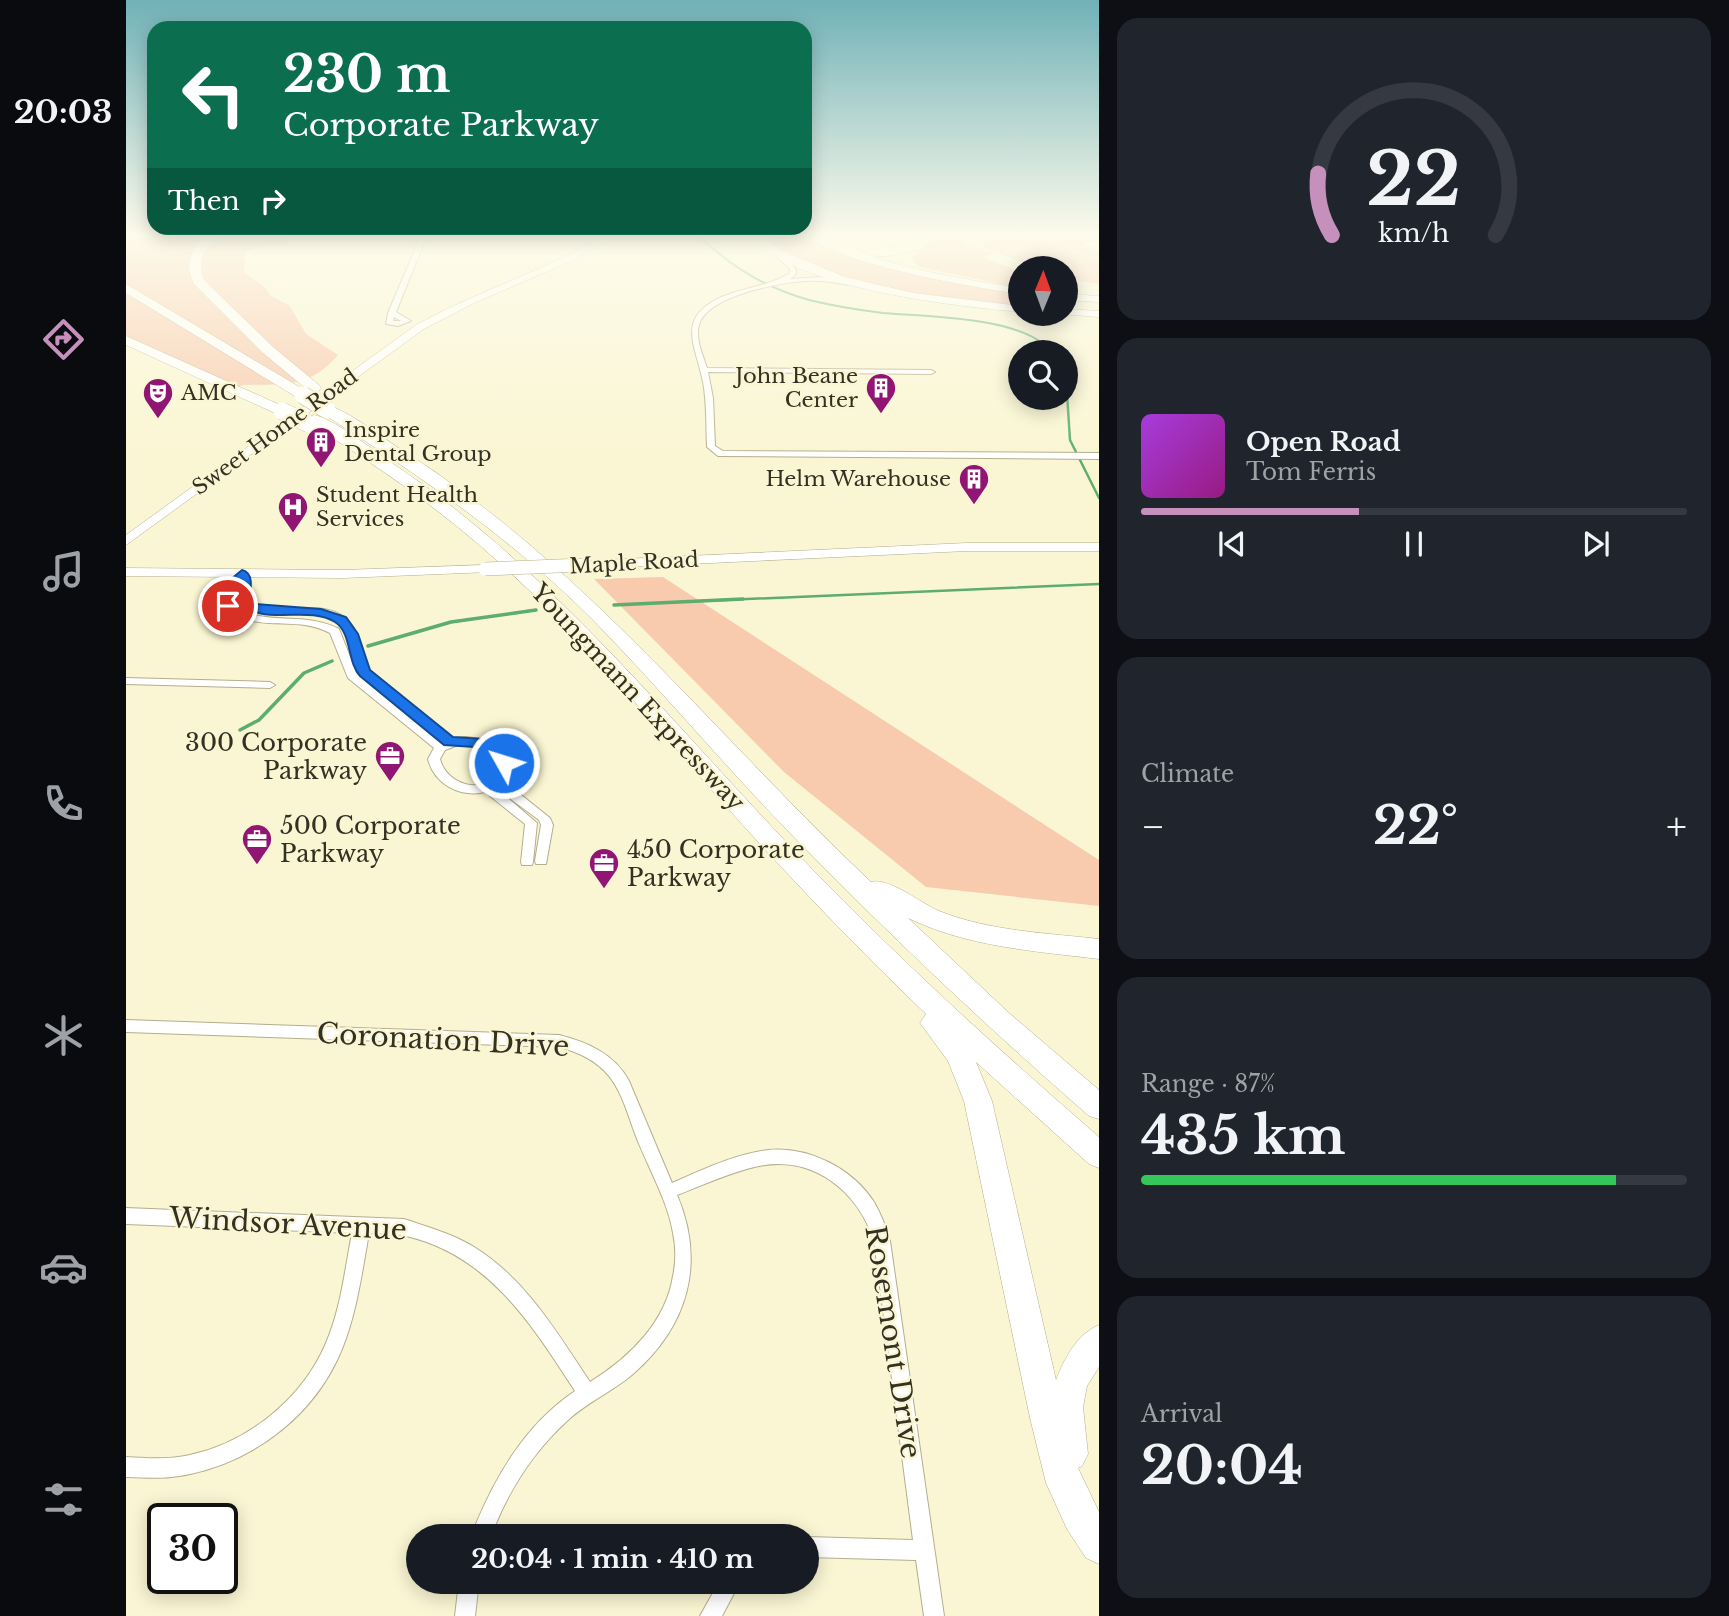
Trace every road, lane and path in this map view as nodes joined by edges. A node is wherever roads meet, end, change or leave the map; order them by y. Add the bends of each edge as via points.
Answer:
1 (134, 308) edge
2 (162, 308) edge
3 (226, 308) edge
4 (394, 308) edge
5 (452, 308) edge
6 (709, 308) edge
7 (392, 313) dead end
8 (1078, 313) edge
9 (1099, 314) edge
10 (126, 340) edge
11 (704, 370) junction
12 (931, 372) dead end
13 (309, 392) junction
14 (286, 408) junction
15 (1099, 456) edge
16 (126, 541) edge
17 (1099, 547) edge
18 (126, 572) edge
19 (242, 574) junction
20 (349, 649) junction
21 (126, 681) edge
22 (270, 685) dead end
23 (444, 745) junction
24 (493, 785) junction
25 (797, 826) junction
26 (534, 862) dead end
27 (1099, 949) edge
28 (874, 950) junction
29 (126, 1026) edge
30 (1099, 1107) edge
31 (1099, 1155) edge
32 (667, 1192) junction
33 (126, 1216) edge
34 (362, 1225) junction
35 (1099, 1342) edge
36 (587, 1393) junction
37 (126, 1467) edge
38 (1099, 1520) edge
39 (486, 1524) edge
40 (1099, 1545) edge
41 (819, 1547) edge
42 (925, 1550) junction
43 (468, 1594) edge
44 (723, 1594) edge
45 (465, 1616) edge
46 (710, 1616) edge
47 (934, 1616) edge

1 - 14 highway
2 - 13 highway, Youngmann Expressway
3 - 13 highway
4 - 7 street
5 - 16 main road, Sweet Home Road
6 - 11 street via 695,324 697,354
8 - 9 main road
10 - 14 highway
11 - 12 street
11 - 15 street via 711,447 717,453
13 - 25 highway, Youngmann Expressway, bridge via 499,527 597,614
14 - 28 highway, Youngmann Expressway, bridge via 347,441 468,527 530,581 629,681
17 - 19 main road, Maple Road, bridge via 967,547 355,574
18 - 19 main road, Maple Road
19 - 20 street via 243,599 251,607 335,617 349,629
19 - 20 street via 226,589 225,600 233,611 258,620 325,625
20 - 23 street via 365,673
21 - 22 street
23 - 24 street via 434,759 438,772 459,788
23 - 24 street via 479,742 500,758 506,770
24 - 26 street via 531,823
25 - 27 highway via 899,904 930,920 964,930
25 - 30 highway, Youngmann Expressway via 999,1021
28 - 31 highway, Youngmann Expressway via 1000,1070
28 - 40 highway via 959,1055 973,1088 1064,1483
29 - 32 street, Coronation Drive via 575,1045 603,1059 621,1081
32 - 36 street, Coronation Drive via 683,1237 683,1277 677,1299 633,1362
32 - 42 street, Rosemont Drive via 755,1160 786,1157 835,1174 862,1196 882,1241
33 - 34 street, Windsor Avenue
34 - 36 street, Windsor Avenue via 424,1232 469,1251 492,1267 530,1308
34 - 37 street via 343,1323 333,1349 311,1386 288,1412 243,1445 215,1458 162,1469
35 - 38 highway via 1072,1375 1065,1422 1074,1472
36 - 39 street, Coronation Drive via 545,1430 516,1466
41 - 42 street
42 - 47 street, Rosemont Drive
43 - 45 street
44 - 46 street

